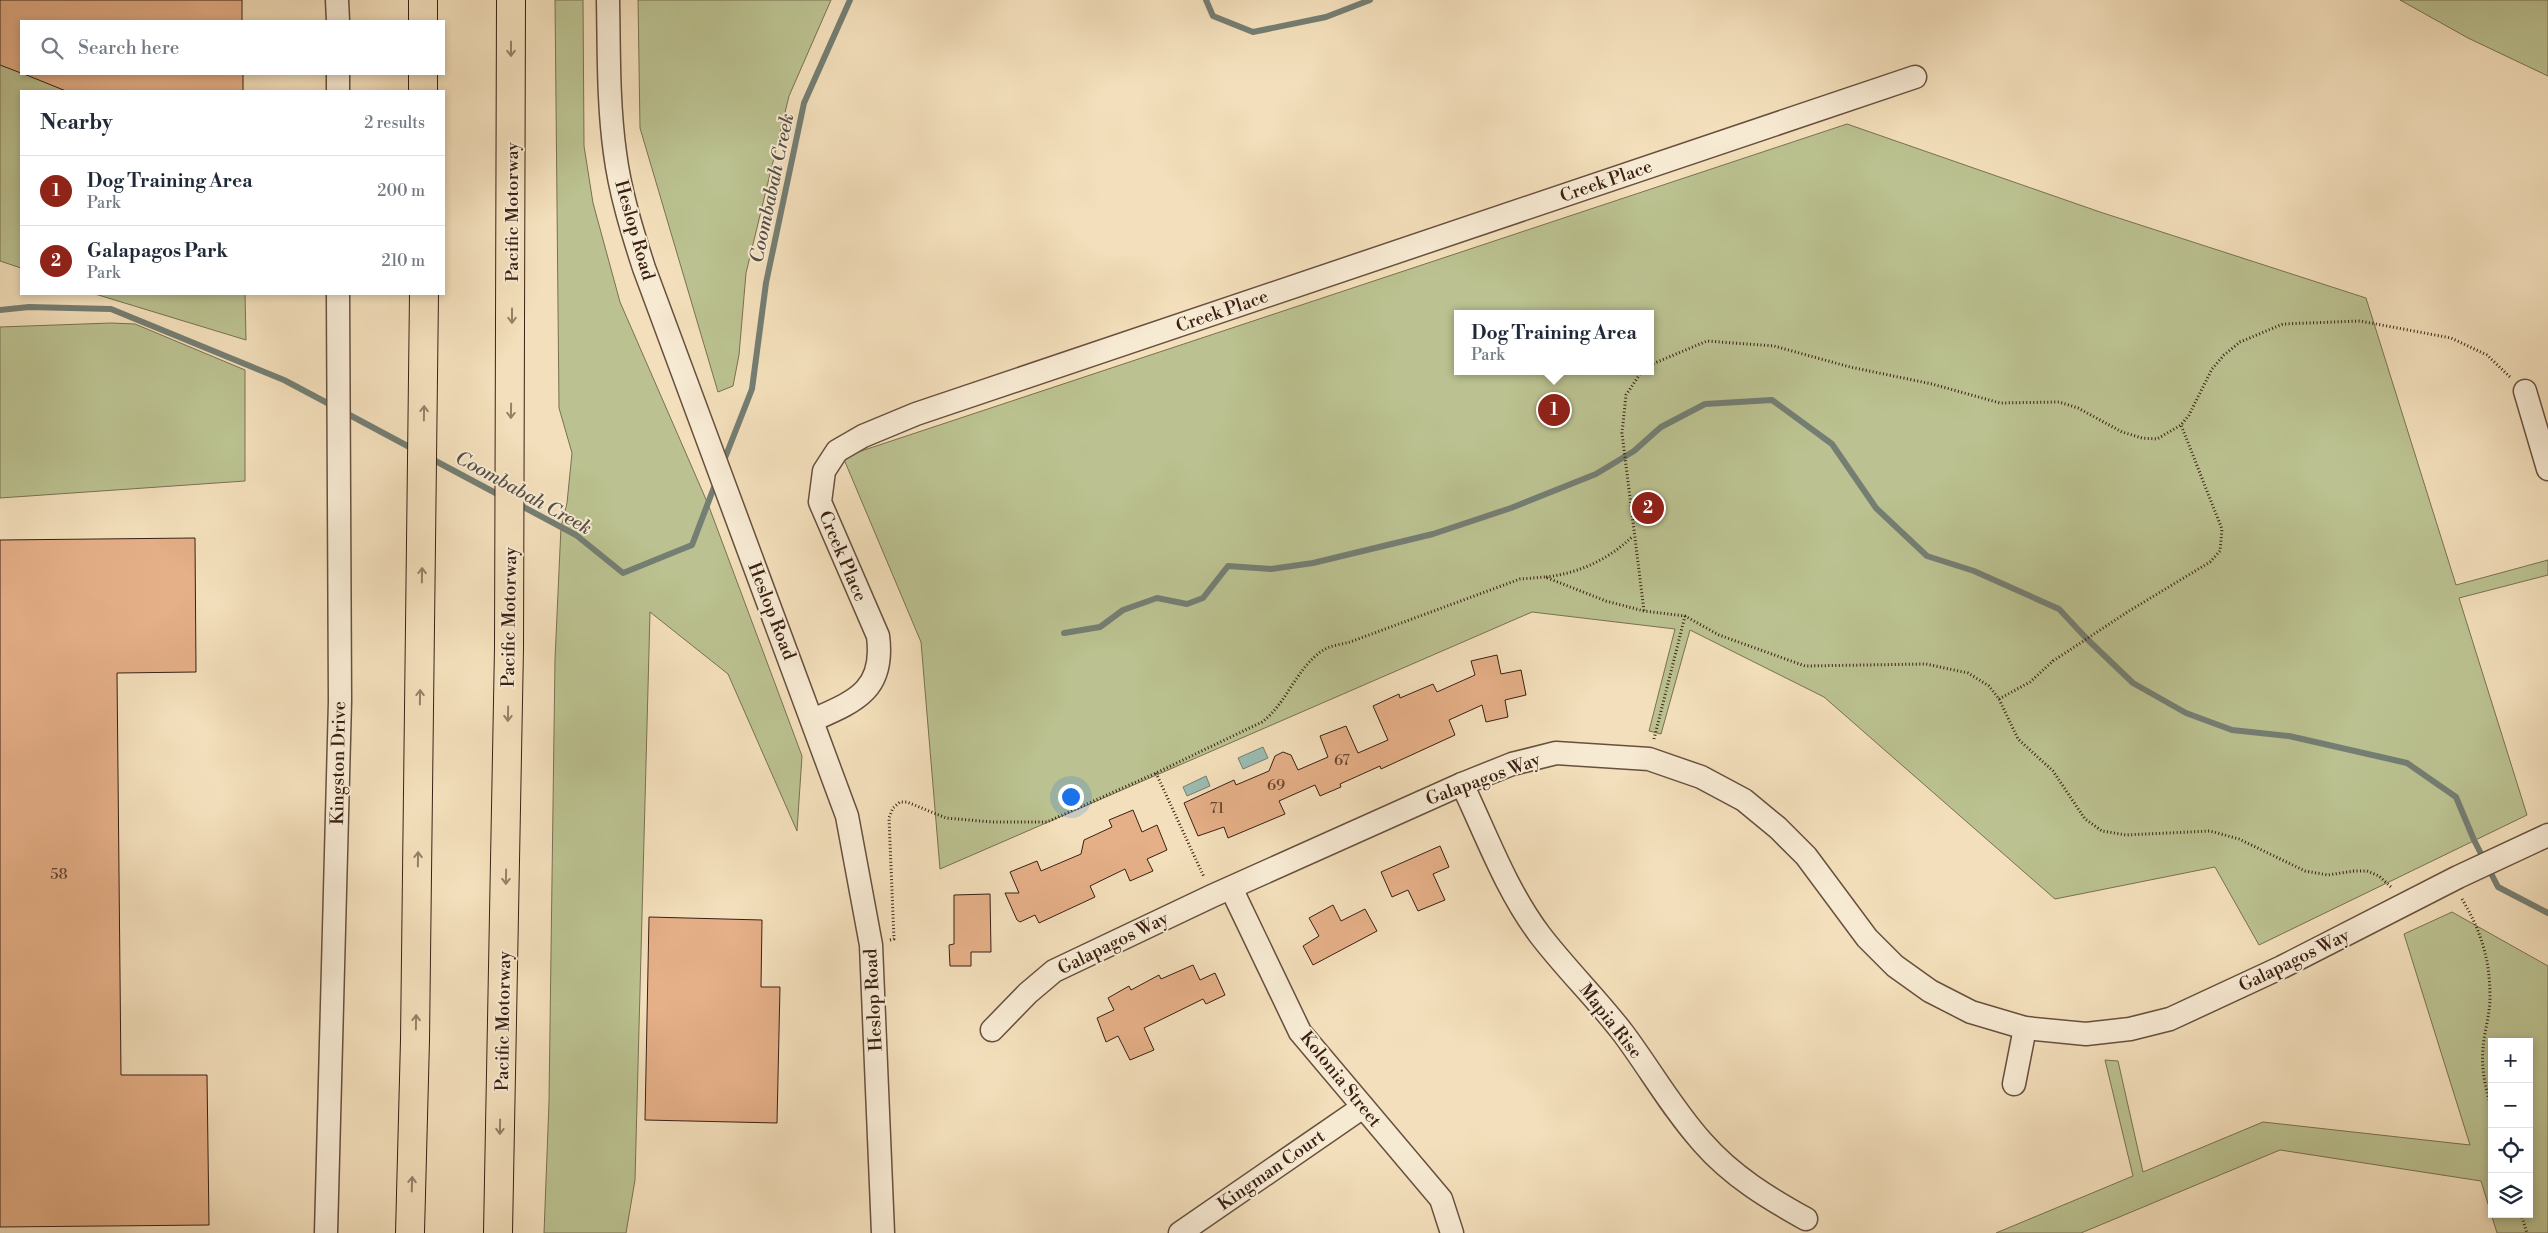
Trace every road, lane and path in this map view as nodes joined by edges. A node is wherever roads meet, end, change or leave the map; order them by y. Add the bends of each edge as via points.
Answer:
1 (338, 0) edge
2 (423, 0) edge
3 (511, 0) edge
4 (608, 0) edge
5 (338, 20) edge
6 (423, 20) edge
7 (338, 75) edge
8 (423, 75) edge
9 (1915, 77) dead end
10 (338, 90) edge
11 (423, 90) edge
12 (338, 295) edge
13 (424, 295) edge
14 (1654, 363) edge
15 (1639, 375) edge
16 (2525, 391) joint
17 (2181, 425) junction
18 (2548, 469) edge
19 (1634, 536) junction
20 (1545, 577) dead end
21 (1644, 611) dead end
22 (1685, 616) dead end
23 (1999, 699) dead end
24 (813, 720) junction
25 (1649, 759) junction
26 (1156, 774) dead end
27 (1462, 784) junction
28 (2548, 835) edge
29 (2460, 888) junction
30 (1222, 892) junction
31 (2025, 1028) junction
32 (992, 1030) dead end
33 (2014, 1084) dead end
34 (2488, 1091) edge
35 (1363, 1107) junction
36 (1806, 1218) dead end
37 (2522, 1218) edge
38 (326, 1233) edge
39 (410, 1233) edge
40 (498, 1233) edge
41 (883, 1233) edge
42 (1180, 1233) edge
43 (1452, 1233) edge
44 (2527, 1233) edge

1 - 5 street
2 - 6 highway
3 -> 40 highway, Pacific Motorway via 509,648
4 - 24 street, Heslop Road via 615,154 630,223 663,320
7 - 10 street
8 - 11 highway
9 - 24 street, Creek Place via 916,414 863,436 837,451 824,471 820,502 878,636 880,655 876,674 866,690 851,702
12 - 38 street, Kingston Drive via 340,701
39 -> 13 highway via 416,1040
14 - 17 path via 1707,341 1774,346 1850,368 1932,384 2000,403 2059,402 2142,438 2157,439
15 - 19 path via 1626,395 1622,433
16 - 17 path via 2487,355 2451,338 2360,321 2283,324 2240,342 2224,355 2212,369
16 - 18 street
17 - 23 path via 2222,529 2220,551 2210,562 2053,661 2030,682
19 - 20 path via 1616,552 1582,570
19 - 21 path
22 - 25 path
24 - 41 street, Heslop Road via 847,816 871,945
25 - 27 street, Galapagos Way via 1556,753 1512,764
25 - 31 street, Galapagos Way via 1701,776 1744,800 1778,828 1806,856 1867,938 1895,966 1930,991 1970,1012
26 - 30 path
27 - 30 street, Galapagos Way
27 - 36 street, Mapia Rise via 1519,904 1540,935 1605,1010 1703,1144 1766,1197
28 - 29 street, Galapagos Way via 2512,852
29 - 31 street, Galapagos Way via 2170,1019 2086,1034
29 - 34 path via 2483,940 2488,962 2490,997 2482,1049
30 - 32 street, Galapagos Way via 1054,971
30 - 35 street, Kolonia Street via 1300,1032
31 - 33 street
35 - 42 street, Kingman Court
35 - 43 street, Kolonia Street via 1441,1199
37 - 44 path

